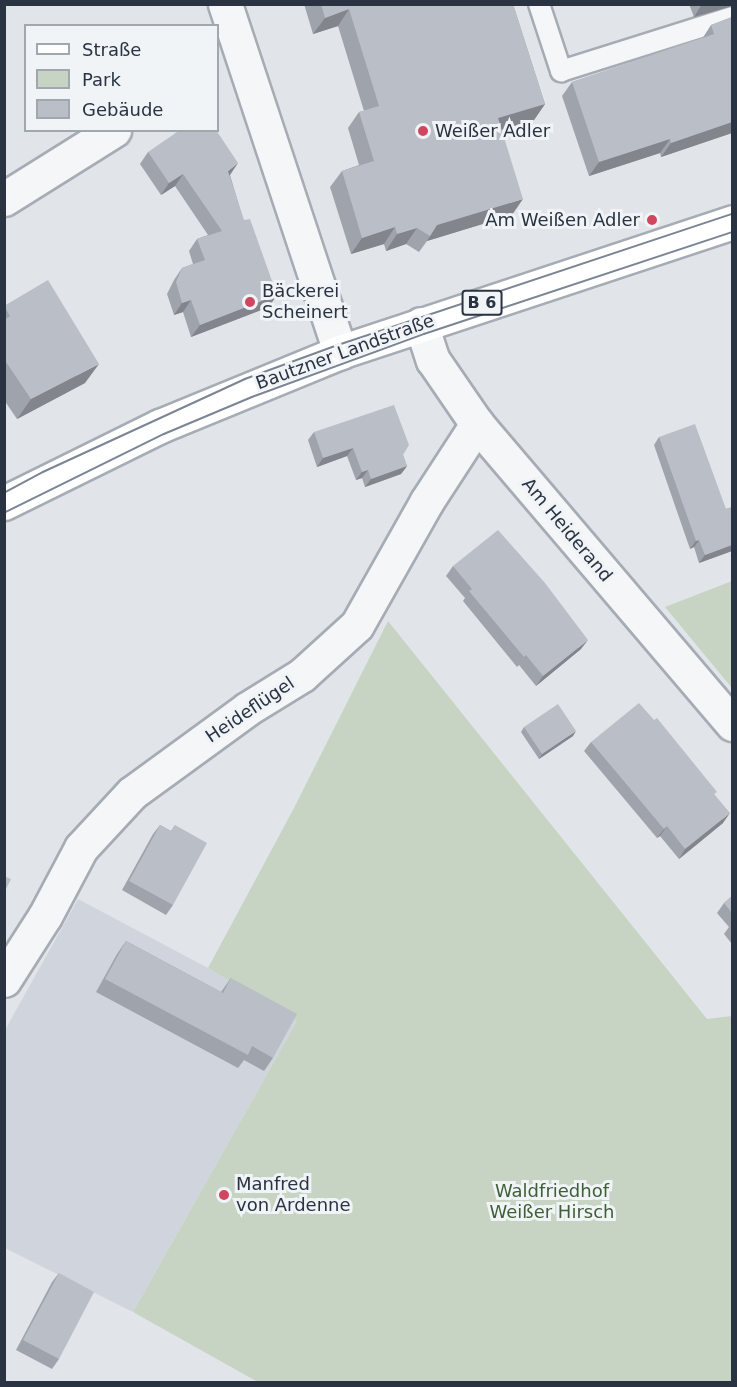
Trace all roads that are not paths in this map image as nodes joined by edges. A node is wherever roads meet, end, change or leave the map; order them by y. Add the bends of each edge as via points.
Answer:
1 (225, 4) edge
2 (539, 4) edge
3 (732, 17) edge
4 (229, 60) edge
5 (111, 132) edge
6 (4, 199) edge
7 (732, 222) edge
8 (421, 324) junction
9 (340, 352) junction
10 (477, 424) junction
11 (4, 503) edge
12 (732, 724) edge
13 (4, 980) edge

1 - 4 street
2 - 3 lane via 561,71
4 - 9 street
5 - 6 street
7 - 8 main road, Bautzner Landstraße / B 6
8 - 9 main road, Bautzner Landstraße / B 6
8 - 10 street, Am Heiderand via 433,360
9 - 11 main road, Bautzner Landstraße / B 6 via 160,426
10 - 12 street, Am Heiderand
10 - 13 street, Heideflügel via 427,501 357,625 302,675 132,793 81,848 45,916

